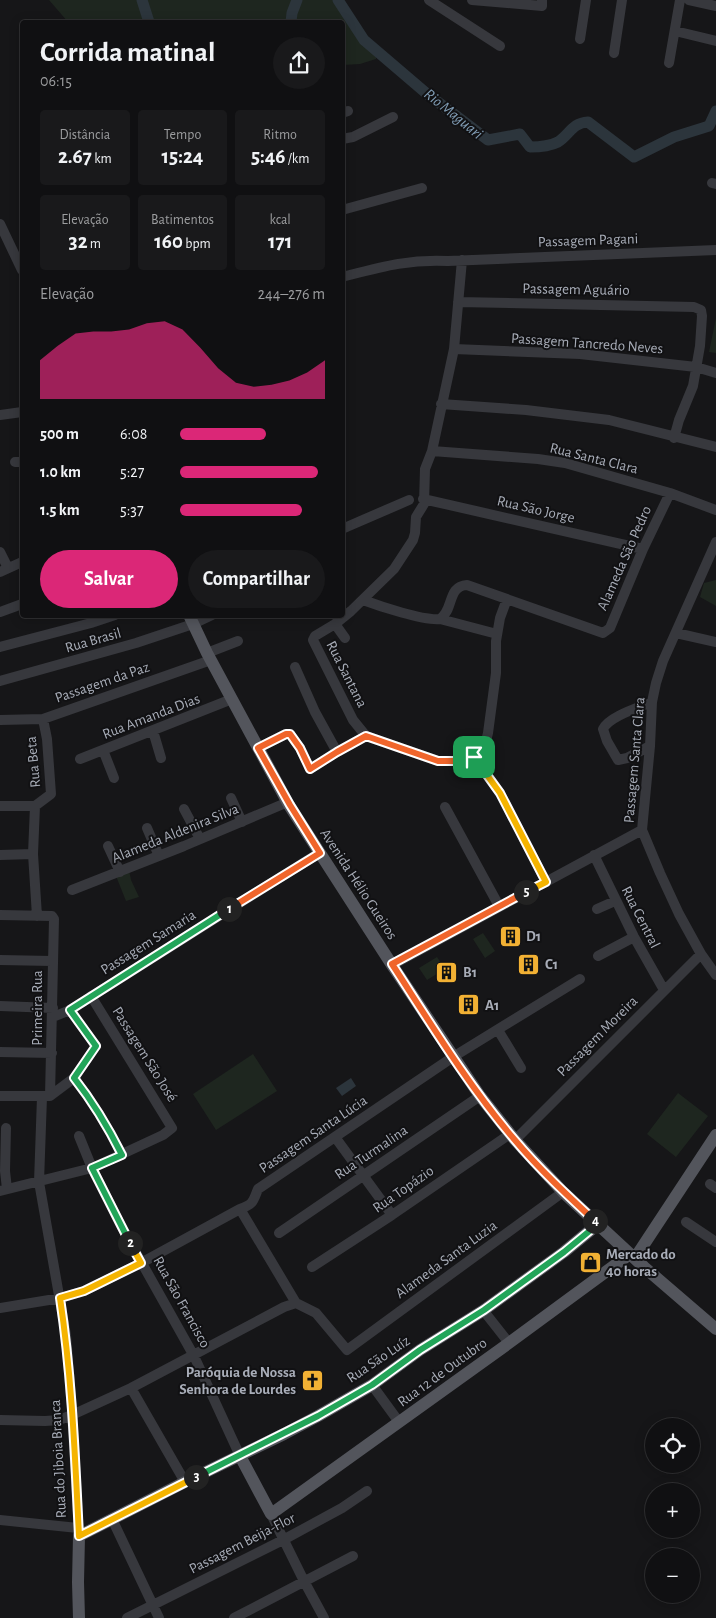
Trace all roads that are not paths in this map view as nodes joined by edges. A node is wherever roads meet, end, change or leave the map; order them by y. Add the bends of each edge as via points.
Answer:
1 (472, 0) edge
2 (586, 0) edge
3 (622, 0) edge
4 (680, 0) edge
5 (689, 0) edge
6 (433, 1) edge
7 (500, 1) edge
8 (542, 3) edge
9 (716, 6) edge
10 (675, 31) junction
11 (580, 39) dead end
12 (716, 41) edge
13 (500, 46) dead end
14 (614, 53) dead end
15 (669, 63) dead end
16 (393, 118) dead end
17 (345, 138) edge
18 (422, 188) dead end
19 (345, 209) edge
20 (0, 224) edge
21 (716, 250) edge
22 (462, 260) junction
23 (20, 266) edge
24 (345, 276) edge
25 (458, 302) junction
26 (454, 349) junction
27 (696, 367) junction
28 (716, 373) edge
29 (441, 404) junction
30 (20, 412) edge
31 (0, 415) edge
32 (674, 438) junction
33 (716, 447) edge
34 (432, 451) junction
35 (670, 493) junction
36 (424, 499) junction
37 (409, 500) dead end
38 (716, 510) edge
39 (345, 528) edge
40 (716, 542) edge
41 (643, 549) junction
42 (0, 552) edge
43 (20, 563) edge
44 (4, 570) edge
45 (507, 599) junction
46 (363, 600) junction
47 (20, 605) edge
48 (0, 612) edge
49 (345, 615) edge
50 (106, 618) edge
51 (341, 618) edge
52 (440, 619) junction
53 (191, 620) edge
54 (331, 626) junction
55 (676, 633) junction
56 (497, 634) junction
57 (345, 638) dead end
58 (238, 642) dead end
59 (716, 642) edge
60 (0, 647) edge
61 (209, 657) junction
62 (295, 667) dead end
63 (0, 681) edge
64 (232, 699) junction
65 (652, 702) junction
66 (43, 719) junction
67 (0, 720) edge
68 (153, 732) junction
69 (366, 736) junction
70 (650, 746) junction
71 (258, 748) junction
72 (103, 750) junction
73 (337, 752) junction
74 (474, 757) junction
75 (161, 758) dead end
76 (80, 759) dead end
77 (114, 778) dead end
78 (231, 798) dead end
79 (288, 802) junction
80 (0, 806) edge
81 (35, 806) junction
82 (445, 808) dead end
83 (184, 809) dead end
84 (242, 822) junction
85 (147, 828) dead end
86 (642, 830) junction
87 (200, 839) junction
88 (108, 846) dead end
89 (320, 853) junction
90 (33, 854) junction
91 (0, 855) edge
92 (159, 856) junction
93 (594, 856) junction
94 (120, 872) junction
95 (546, 882) junction
96 (72, 890) dead end
97 (615, 901) junction
98 (499, 906) junction
99 (597, 909) dead end
100 (0, 915) edge
101 (37, 916) junction
102 (634, 937) junction
103 (701, 954) junction
104 (598, 956) dead end
105 (0, 960) edge
106 (52, 961) junction
107 (392, 964) junction
108 (716, 975) edge
109 (580, 979) dead end
110 (664, 990) junction
111 (91, 996) junction
112 (0, 1006) edge
113 (70, 1010) junction
114 (53, 1012) junction
115 (498, 1030) junction
116 (0, 1052) edge
117 (52, 1053) junction
118 (453, 1057) junction
119 (521, 1068) dead end
120 (74, 1078) junction
121 (0, 1096) edge
122 (46, 1096) junction
123 (480, 1096) junction
124 (6, 1128) dead end
125 (716, 1135) edge
126 (79, 1136) dead end
127 (335, 1137) junction
128 (512, 1137) junction
129 (122, 1155) junction
130 (92, 1168) junction
131 (364, 1176) junction
132 (39, 1182) junction
133 (3, 1190) edge
134 (563, 1192) junction
135 (240, 1209) junction
136 (392, 1215) junction
137 (686, 1222) dead end
138 (598, 1224) junction
139 (279, 1233) dead end
140 (716, 1242) edge
141 (632, 1256) junction
142 (141, 1263) junction
143 (312, 1267) dead end
144 (60, 1298) junction
145 (296, 1303) junction
146 (0, 1308) edge
147 (483, 1310) junction
148 (716, 1330) edge
149 (509, 1343) junction
150 (194, 1356) junction
151 (372, 1385) junction
152 (131, 1388) junction
153 (72, 1415) junction
154 (0, 1420) edge
155 (399, 1422) junction
156 (240, 1456) junction
157 (185, 1482) junction
158 (368, 1491) dead end
159 (271, 1514) junction
160 (112, 1519) junction
161 (0, 1520) edge
162 (79, 1532) junction
163 (283, 1540) junction
164 (353, 1556) dead end
165 (304, 1581) junction
166 (153, 1605) junction
167 (79, 1618) edge
168 (127, 1618) edge
169 (159, 1618) edge
170 (234, 1618) edge
171 (324, 1618) edge

1 - 7 street
2 - 11 street
3 - 14 street
4 - 10 street
5 - 9 street
6 - 13 street
7 - 8 street
10 - 12 street
10 - 15 street
16 - 17 street
18 - 19 street
20 - 23 street
21 - 22 street, Passagem Pagani
22 - 24 street, Passagem Pagani via 407,262
22 - 25 street
25 - 26 street
25 - 27 street, Passagem Aguário via 694,307 702,316
26 - 27 street, Passagem Tancredo Neves via 580,354
26 - 29 street
27 - 28 street, Passagem Tancredo Neves
27 - 32 street via 693,386
29 - 32 street via 609,420
29 - 34 street
30 - 31 street
32 - 33 street
34 - 35 street, Rua Santa Clara via 565,463
34 - 36 street via 425,469
35 - 38 street, Rua Santa Clara
35 - 41 street, Alameda São Pedro
36 - 41 street, Rua São Jorge
36 - 46 street via 408,550
37 - 39 street
40 - 55 street, Passagem Santa Clara
41 - 45 street, Alameda São Pedro via 610,628 603,633
42 - 44 street
43 - 44 street
45 - 52 street via 462,585 452,594 446,614
45 - 56 street
46 - 49 street
46 - 52 street
47 - 48 street
50 - 60 street
51 - 54 street
52 - 56 street
53 - 61 main road, Avenida Hélio Gueiros
53 - 63 street, Rua Brasil via 94,655
54 - 57 street
54 - 69 street, Rua Santana via 313,640 353,720
55 - 59 street
55 - 65 street, Passagem Santa Clara via 663,661
56 - 74 street via 488,733 485,746
58 - 61 street, Passagem da Paz
61 - 64 main road, Avenida Hélio Gueiros
61 - 66 street, Passagem da Paz
62 - 73 street
64 - 68 street, Rua Amanda Dias
64 - 71 main road, Avenida Hélio Gueiros
65 - 70 street, Passagem Santa Clara
65 - 70 street via 605,724 603,729 618,760
66 - 67 street, Passagem da Paz
66 - 81 street, Rua Beta via 51,794
68 - 72 street, Rua Amanda Dias
68 - 75 street
69 - 73 street
69 - 74 street via 438,761
70 - 86 street, Passagem Santa Clara
71 - 73 street via 290,734 310,769
71 - 79 main road, Avenida Hélio Gueiros
72 - 76 street, Rua Amanda Dias
72 - 77 street
74 - 95 street via 500,793
78 - 84 street
79 - 84 street, Alameda Aldenira Silva
79 - 89 main road, Avenida Hélio Gueiros
80 - 81 street
81 - 90 street, Rua Beta
82 - 98 street
83 - 87 street
84 - 87 street, Alameda Aldenira Silva
85 - 92 street
86 - 93 street
86 - 103 street, Passagem Santa Clara via 675,906
87 - 92 street, Alameda Aldenira Silva
88 - 94 street
89 - 107 main road, Avenida Hélio Gueiros
89 - 111 street, Passagem Samaria
90 - 91 street
90 - 101 street, Rua Beta
92 - 94 street, Alameda Aldenira Silva
93 - 95 street
93 - 97 street, Rua Central
94 - 96 street, Alameda Aldenira Silva
95 - 98 street
97 - 99 street
97 - 102 street, Rua Central
98 - 107 street
100 - 101 street
101 - 106 street, Primeira Rua via 52,916 54,920
102 - 104 street
102 - 110 street, Rua Central
103 - 108 street, Passagem Santa Clara
103 - 110 street, Passagem Moreira
105 - 106 street
106 - 114 street, Primeira Rua
107 - 118 main road, Avenida Hélio Gueiros
109 - 115 street, Passagem Santa Lúcia
110 - 128 street, Passagem Moreira
111 - 113 street, Passagem Samaria
111 - 129 street, Passagem São José via 172,1128
112 - 114 street
113 - 114 street, Passagem Samaria
113 - 120 street via 96,1046
114 - 117 street, Primeira Rua
115 - 118 street, Passagem Santa Lúcia
115 - 119 street
116 - 117 street
117 - 122 street, Primeira Rua
118 - 123 main road, Avenida Hélio Gueiros
118 - 127 street, Passagem Santa Lúcia
120 - 122 street
120 - 129 street via 89,1096
121 - 122 street
122 - 132 street, Primeira Rua
123 - 128 main road, Avenida Hélio Gueiros
123 - 131 street, Rua Turmalina
124 - 133 street
125 - 141 main road
126 - 130 street, Rua São Francisco
127 - 131 street
127 - 135 street, Passagem Santa Lúcia via 258,1189 252,1203
128 - 134 main road, Avenida Hélio Gueiros
128 - 136 street, Rua Topázio
129 - 130 street
130 - 132 street
130 - 142 street, Rua São Francisco
131 - 136 street
131 - 139 street, Rua Turmalina
132 - 133 street
132 - 144 street, Rua do Jiboia Branca
134 - 138 main road, Avenida Hélio Gueiros
134 - 145 street, Alameda Santa Luzia via 347,1350 316,1313
135 - 142 street, Passagem Santa Lúcia
135 - 145 street
136 - 143 street, Rua Topázio
137 - 140 street
138 - 141 main road, Avenida Hélio Gueiros
138 - 147 main road, Rua São Luíz
141 - 148 main road, Avenida Hélio Gueiros
141 - 149 main road, Rua 12 de Outubro
142 - 144 street, Passagem Santa Lúcia via 84,1291
142 - 150 street, Rua São Francisco
144 - 146 street, Passagem Santa Lúcia
144 - 153 street, Rua do Jiboia Branca
145 - 150 street
147 - 149 street
147 - 151 main road, Rua São Luíz
149 - 155 main road, Rua 12 de Outubro
150 - 152 street
150 - 156 street, Rua São Francisco
151 - 155 street
151 - 156 main road, Rua São Luíz
152 - 153 street
152 - 157 street
153 - 154 street via 45,1421
153 - 162 street, Rua do Jiboia Branca
155 - 159 main road, Rua 12 de Outubro
156 - 157 main road, Rua São Luíz
156 - 159 main road, Rua São Francisco
157 - 160 main road, Rua São Luíz
158 - 163 street, Passagem Beija-Flor
159 - 163 street, Rua São Francisco
160 - 162 main road, Rua São Luíz
160 - 166 street
161 - 162 street
162 - 167 main road, Rua do Jiboia Branca
163 - 165 street, Rua São Francisco
163 - 166 street, Passagem Beija-Flor
164 - 165 street
165 - 170 street
165 - 171 street, Rua São Francisco
166 - 168 street, Passagem Beija-Flor
166 - 169 street

